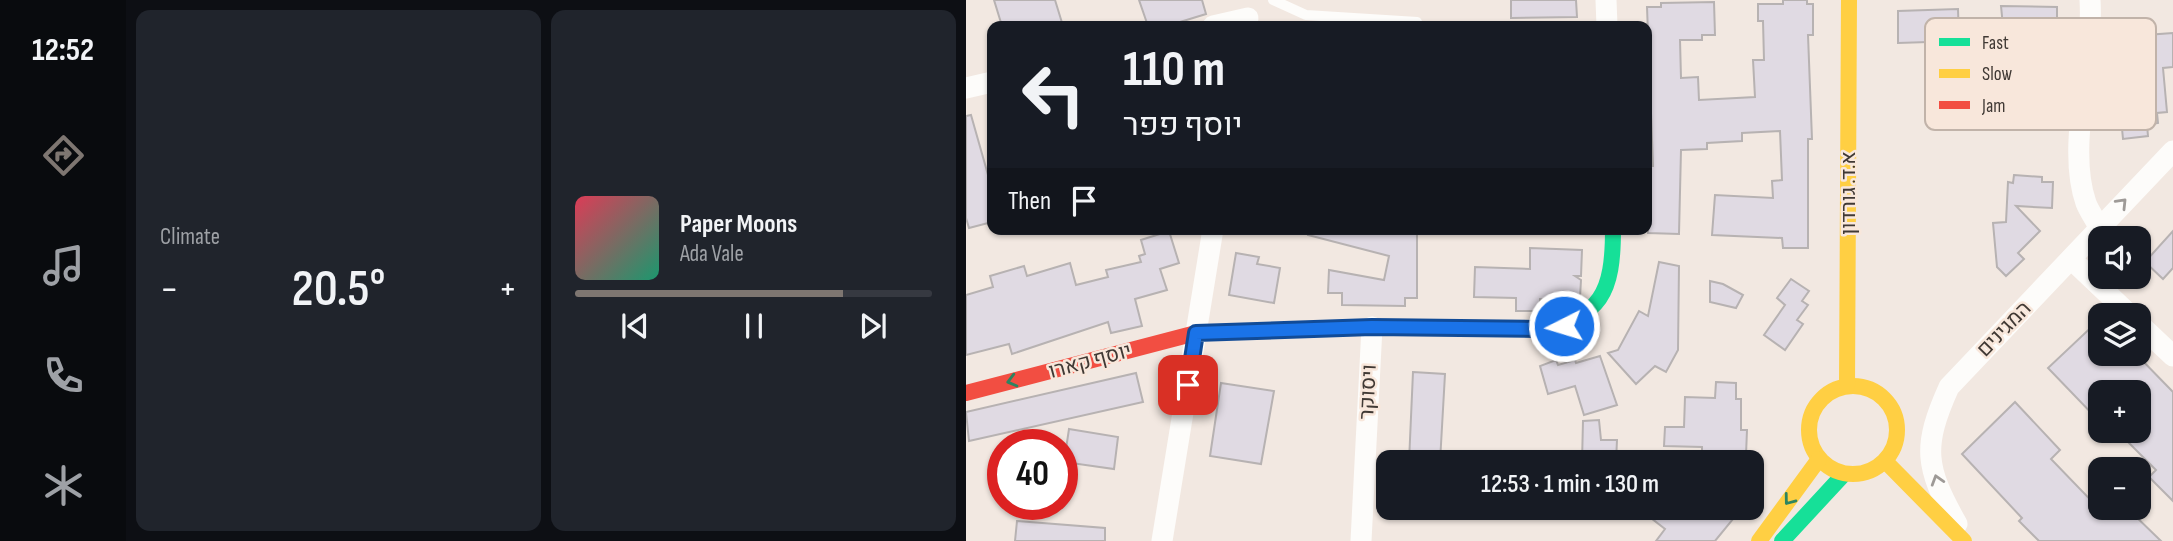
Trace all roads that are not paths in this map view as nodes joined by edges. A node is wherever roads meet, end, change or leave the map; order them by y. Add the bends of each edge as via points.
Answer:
1 (1273, 0) edge
2 (1606, 0) edge
3 (1849, 0) edge
4 (2090, 0) edge
5 (1249, 15) edge
6 (2090, 18) edge
7 (1229, 21) edge
8 (1401, 21) edge
9 (1607, 21) edge
10 (987, 83) edge
11 (966, 88) edge
12 (2081, 130) edge
13 (2173, 151) edge
14 (2098, 226) edge
15 (2100, 226) edge
16 (1212, 235) edge
17 (1613, 235) edge
18 (2088, 240) edge
19 (2071, 259) junction
20 (2117, 303) edge
21 (1372, 327) junction
22 (1196, 333) junction
23 (2151, 335) edge
24 (2173, 356) edge
25 (1847, 386) junction
26 (966, 393) edge
27 (1819, 459) junction
28 (1886, 462) junction
29 (1844, 474) junction
30 (1162, 541) edge
31 (1361, 541) edge
32 (1759, 541) edge
33 (1782, 541) edge
34 (1965, 541) edge

1 - 8 lane via 1306,15
2 - 9 street
3 - 25 street, א.ד. גורדון
4 - 6 street
5 - 7 street
10 - 11 street
12 - 14 street via 2086,203
15 -> 13 street, המגינים
16 - 22 street
17 - 21 street, יוסף קארו via 1612,279 1603,297 1585,315 1564,326
18 - 19 street, המגינים
19 - 20 street
34 -> 19 street, המגינים via 1934,472 1931,426 1949,387
21 - 22 street, יוסף קארו
21 - 31 street, ויסוקר
22 -> 26 street, יוסף קארו
22 - 30 street
23 - 24 street
25 - 27 street via 1826,396 1812,415 1809,430
25 - 28 street via 1879,393 1891,405 1898,424 1896,445
27 - 29 street
27 -> 32 street
28 - 29 street via 1859,475
28 - 34 street
29 - 33 street

